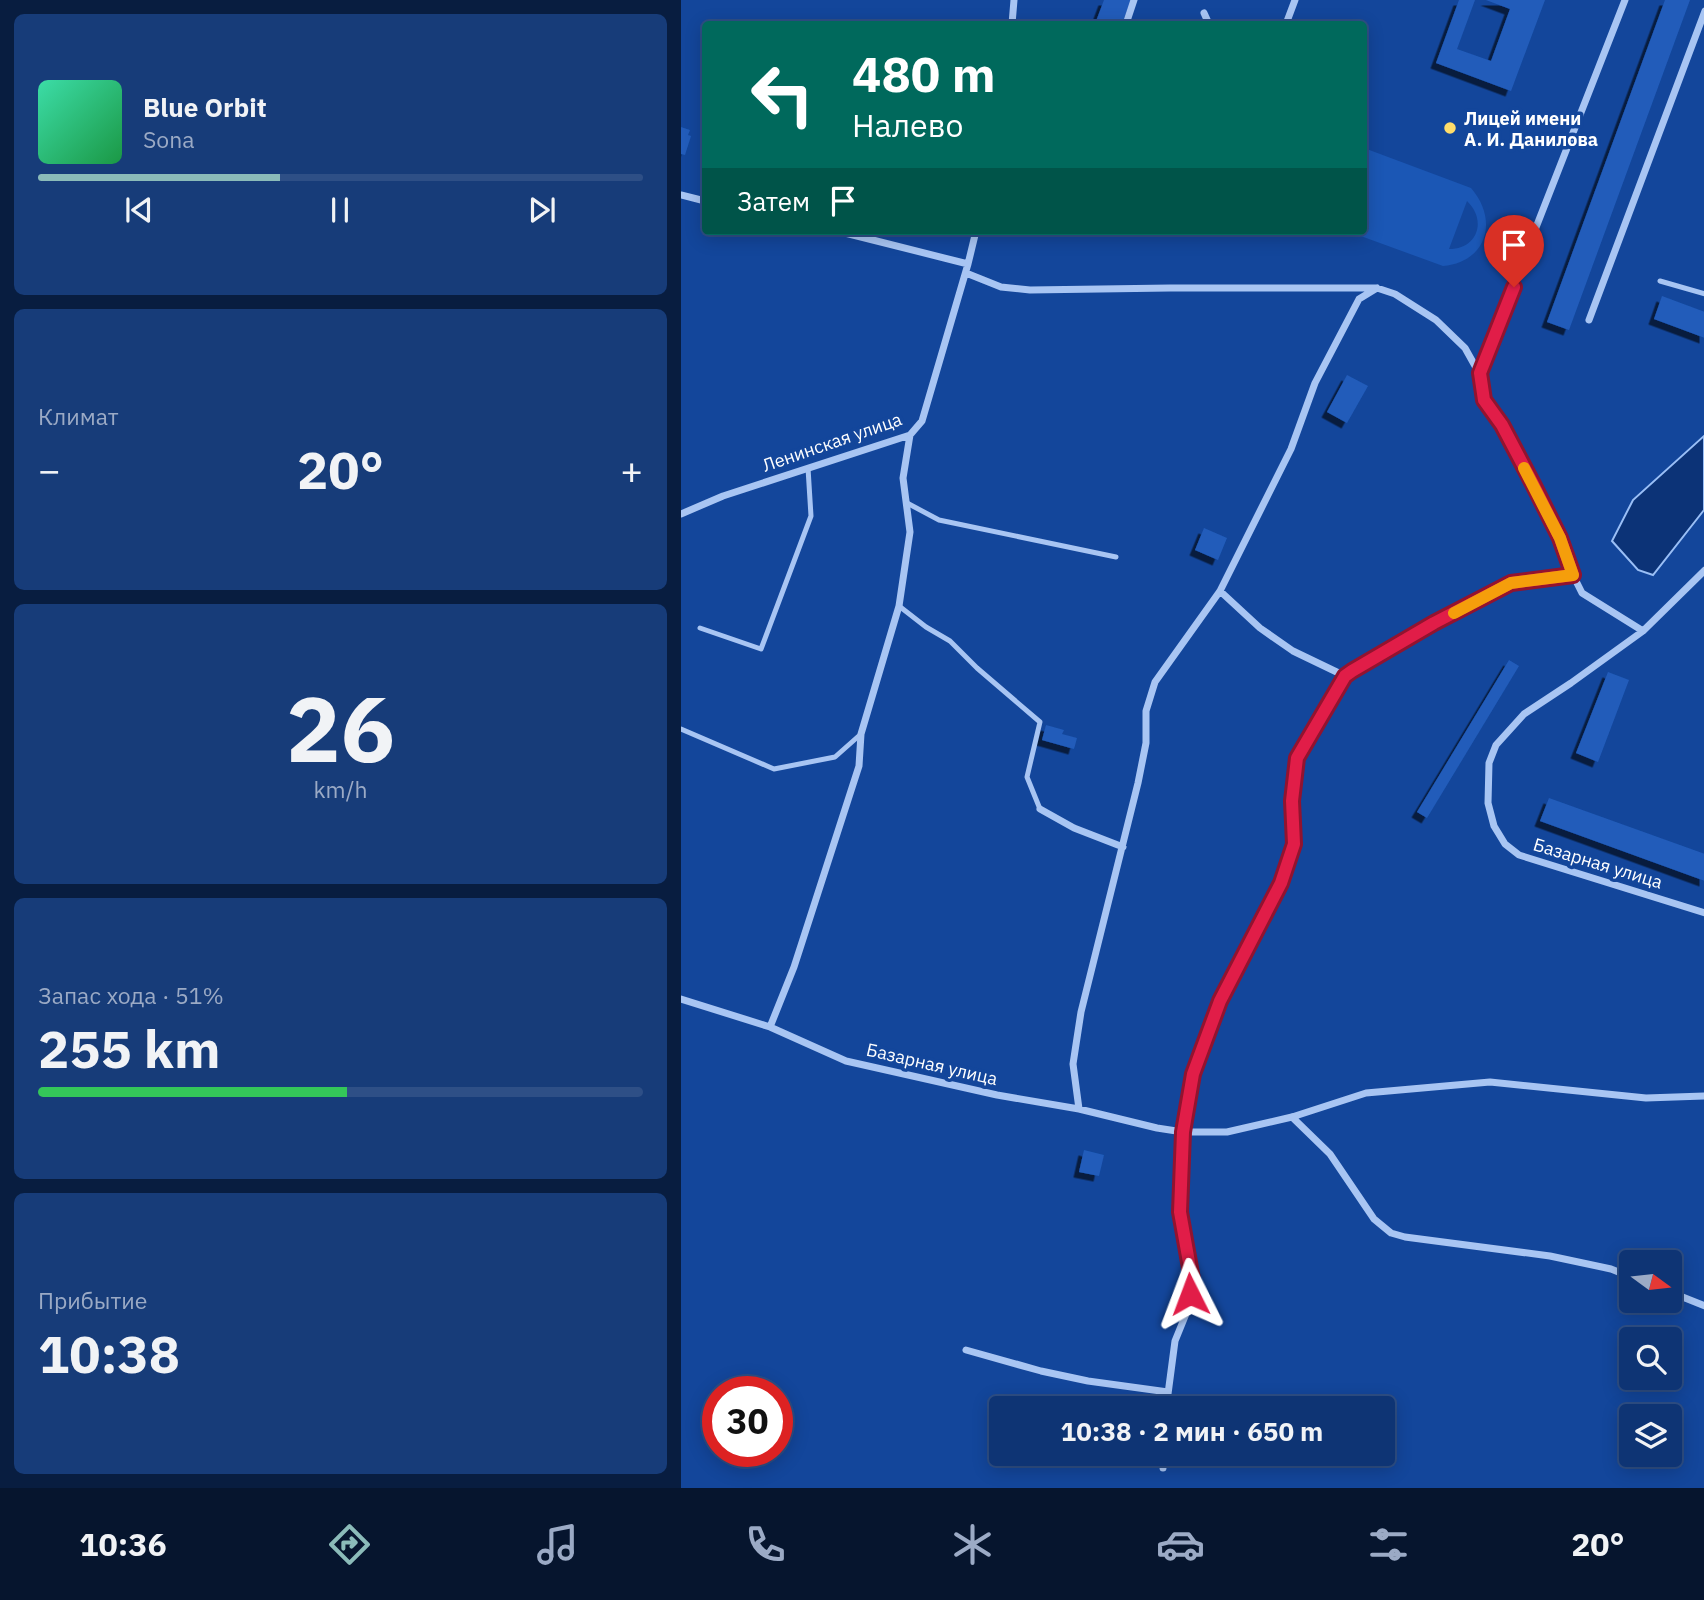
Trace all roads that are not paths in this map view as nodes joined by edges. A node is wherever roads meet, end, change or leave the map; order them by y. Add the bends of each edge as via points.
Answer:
1 (1014, 0) edge
2 (1134, 0) edge
3 (1295, 0) edge
4 (1625, 0) edge
5 (1704, 11) edge
6 (1204, 13) dead end
7 (1012, 21) edge
8 (1127, 21) edge
9 (1207, 21) edge
10 (1285, 21) edge
11 (681, 195) edge
12 (702, 200) edge
13 (851, 235) edge
14 (975, 235) edge
15 (967, 269) junction
16 (1660, 281) dead end
17 (1377, 288) junction
18 (1704, 294) edge
19 (1589, 320) dead end
20 (1480, 373) junction
21 (910, 435) junction
22 (808, 468) junction
23 (907, 503) junction
24 (681, 514) edge
25 (1116, 557) dead end
26 (1704, 570) edge
27 (1573, 575) junction
28 (1220, 591) junction
29 (899, 606) junction
30 (700, 628) dead end
31 (1643, 631) junction
32 (1345, 676) junction
33 (681, 729) edge
34 (861, 734) junction
35 (1040, 808) joint
36 (1123, 847) junction
37 (1704, 913) edge
38 (681, 999) edge
39 (770, 1027) junction
40 (1704, 1096) edge
41 (1079, 1109) junction
42 (1292, 1117) junction
43 (1183, 1132) junction
44 (1619, 1272) edge
45 (1682, 1296) edge
46 (1703, 1304) edge
47 (966, 1350) dead end
48 (1167, 1392) junction
49 (1167, 1396) edge

1 - 7 street
2 - 8 street
3 - 10 street
4 - 20 street
5 - 19 street
6 - 9 street
11 - 12 street
13 - 15 street
14 - 15 street, Ленинская улица
15 - 17 street via 1001,287 1030,290
15 - 21 street, Ленинская улица via 922,422
16 - 18 lane
17 - 20 street via 1436,320 1465,348
17 - 28 street via 1359,299 1349,317 1315,383 1291,449
20 - 27 street via 1484,400 1533,484
21 - 22 street, Ленинская улица
21 - 23 street via 903,478
22 - 24 street, Ленинская улица
22 - 30 lane via 811,516 761,649
23 - 25 lane via 939,520
23 - 29 street via 910,532
26 - 31 street
27 - 31 street via 1582,593
27 - 32 street via 1511,583
28 - 32 street via 1293,651
28 - 36 street via 1155,682
29 - 34 street
29 - 35 lane via 950,641 1040,722 1027,777
31 - 37 street, Базарная улица via 1524,714 1496,746 1489,762 1488,803 1494,826 1519,855
32 - 43 street via 1297,758 1294,844 1281,883 1220,1001 1193,1074
33 - 34 lane via 774,769 835,757
34 - 39 street via 859,766
35 - 36 street via 1074,828
36 - 41 street via 1081,1012 1073,1064
38 - 39 street, Базарная улица
39 - 41 street, Базарная улица via 846,1061
40 - 42 street, Базарная улица via 1646,1098 1490,1082 1366,1093
41 - 43 street, Базарная улица
42 - 43 street, Базарная улица via 1227,1132
42 - 44 street via 1330,1154 1374,1219 1391,1233 1550,1256
43 - 48 street via 1180,1212 1192,1279
45 - 46 street
47 - 48 street via 1064,1376
48 - 49 street

